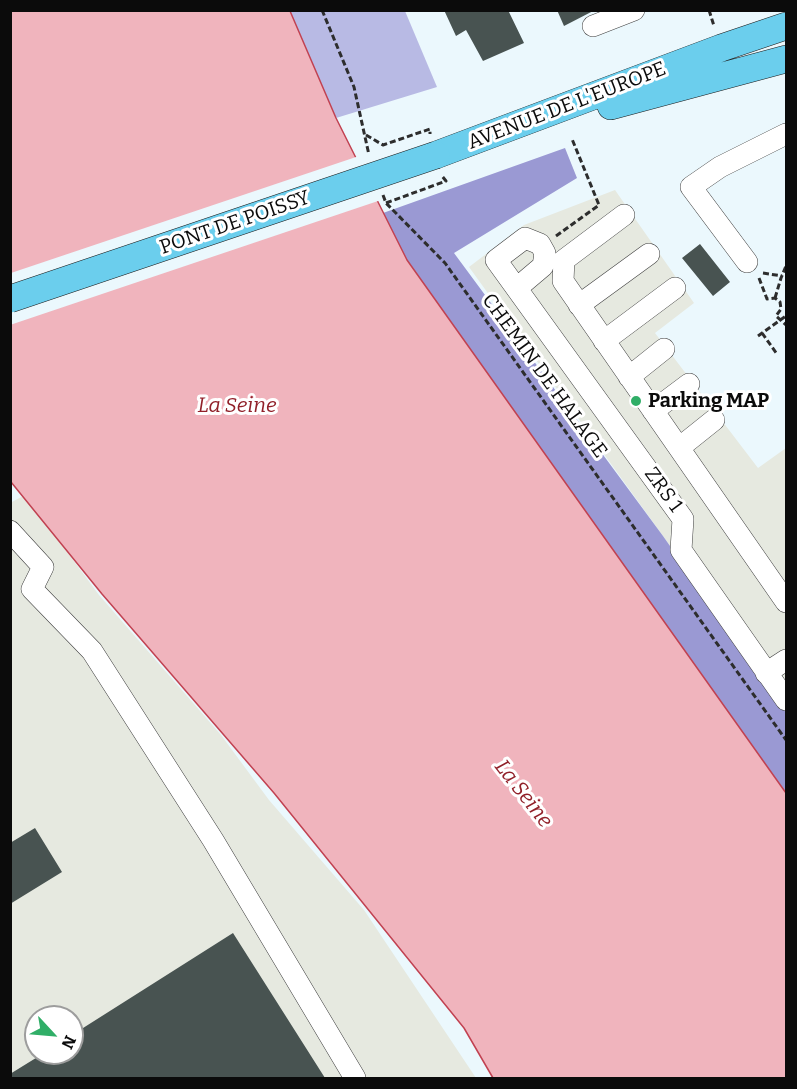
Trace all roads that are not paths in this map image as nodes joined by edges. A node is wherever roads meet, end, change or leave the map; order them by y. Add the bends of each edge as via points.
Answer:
1 (634, 10) edge
2 (593, 26) dead end
3 (786, 26) edge
4 (785, 58) edge
5 (786, 134) edge
6 (442, 152) junction
7 (624, 215) dead end
8 (649, 254) dead end
9 (747, 262) dead end
10 (517, 288) dead end
11 (675, 288) dead end
12 (10, 299) edge
13 (579, 305) junction
14 (604, 341) junction
15 (664, 350) dead end
16 (629, 377) junction
17 (689, 384) dead end
18 (653, 411) junction
19 (714, 420) dead end
20 (679, 448) junction
21 (10, 531) edge
22 (786, 602) edge
23 (786, 660) edge
24 (766, 673) junction
25 (786, 700) edge
26 (355, 1078) edge

1 - 2 lane
3 - 6 main road, AVENUE DE L'EUROPE
4 - 6 main road, AVENUE DE L'EUROPE
5 - 9 lane via 720,166 691,187
6 - 12 main road, PONT DE POISSY, bridge
7 - 13 lane via 564,260 563,281
8 - 13 lane
10 - 24 lane, ZRS 1 via 683,519 681,550
11 - 14 lane
13 - 14 lane
14 - 16 lane
15 - 16 lane
16 - 18 lane
17 - 18 lane
18 - 20 lane
19 - 20 lane
20 - 22 lane
21 - 26 lane via 42,567 32,589 93,651 213,840
23 - 24 lane
24 - 25 lane, ZRS 1

